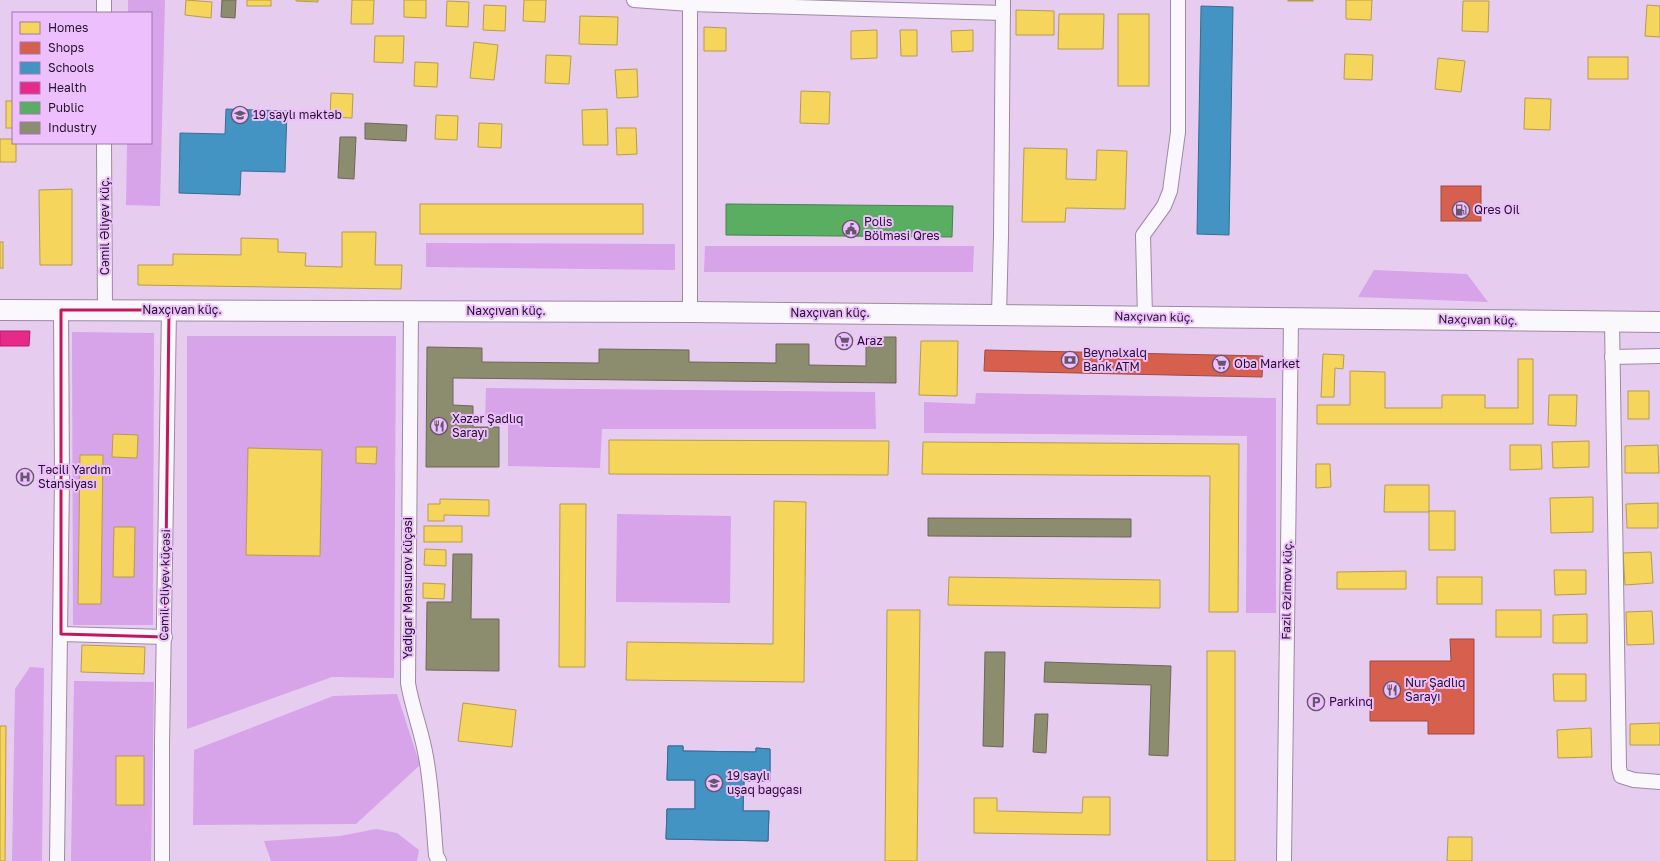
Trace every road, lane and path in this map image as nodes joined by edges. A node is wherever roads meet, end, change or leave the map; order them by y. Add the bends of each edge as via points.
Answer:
1 (104, 0) edge
2 (634, 0) edge
3 (1178, 0) edge
4 (690, 2) edge
5 (1003, 6) edge
6 (104, 12) edge
7 (104, 144) edge
8 (0, 310) edge
9 (61, 310) junction
10 (105, 310) junction
11 (169, 310) junction
12 (412, 311) junction
13 (690, 312) junction
14 (999, 315) junction
15 (1145, 317) junction
16 (1291, 320) junction
17 (1612, 322) junction
18 (1660, 322) edge
19 (1660, 356) edge
20 (1612, 357) junction
21 (61, 634) junction
22 (165, 637) junction
23 (1660, 782) edge
24 (57, 861) edge
25 (162, 861) edge
26 (439, 861) edge
27 (1284, 861) edge

1 - 6 street
2 - 4 street
3 - 15 street via 1178,132 1170,191 1164,206 1143,235
4 - 5 street
4 - 13 street
5 - 14 street
7 - 10 street, Cəmil Əliyev küç.
8 - 9 street, Naxçıvan küç.
9 - 10 street, Naxçıvan küç.
9 - 21 street
10 - 11 street, Naxçıvan küç.
11 - 12 street, Naxçıvan küç.
11 - 22 street, Cəmil Əliyev küçəsi
12 - 13 street, Naxçıvan küç.
12 - 26 street, Yadigar Mənsurov küçəsi via 408,683 427,758 436,855
13 - 14 street, Naxçıvan küç.
14 - 15 street, Naxçıvan küç.
15 - 16 street, Naxçıvan küç.
16 - 17 street, Naxçıvan küç.
16 - 27 street, Fazil Əzimov küç.
17 - 18 street, Naxçıvan küç.
17 - 20 street
19 - 20 street
20 - 23 street via 1619,768 1621,776
21 - 22 street
21 - 24 street
22 - 25 street, Cəmil Əliyev küçəsi

